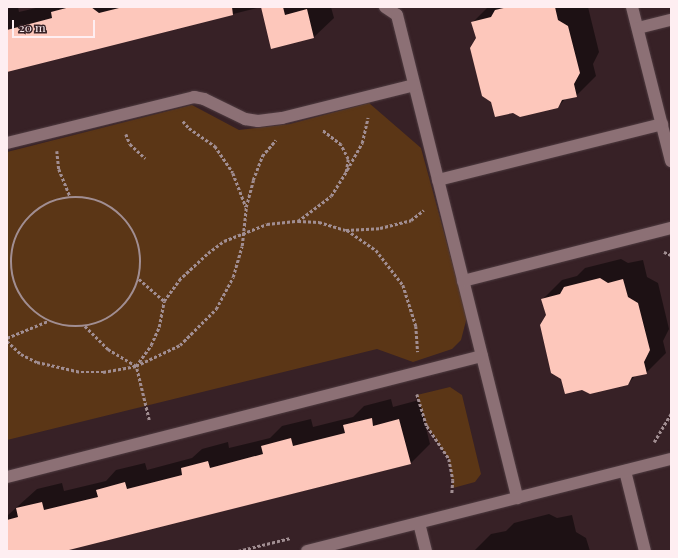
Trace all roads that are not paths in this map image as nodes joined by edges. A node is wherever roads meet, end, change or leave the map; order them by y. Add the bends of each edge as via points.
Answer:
1 (385, 7) edge
2 (632, 7) edge
3 (402, 11) edge
4 (671, 20) edge
5 (638, 28) junction
6 (414, 85) junction
7 (662, 124) junction
8 (7, 143) edge
9 (671, 161) edge
10 (440, 186) junction
11 (671, 228) edge
12 (463, 281) junction
13 (482, 356) junction
14 (671, 459) edge
15 (624, 471) junction
16 (7, 476) edge
17 (518, 498) junction
18 (418, 523) junction
19 (307, 551) edge
20 (426, 551) edge
21 (644, 551) edge

1 - 3 lane
2 - 5 lane
3 - 6 lane
4 - 5 lane
5 - 7 lane
6 - 8 lane via 282,118 258,121 234,115 204,99 194,97
6 - 10 lane
7 - 9 lane
7 - 10 lane
10 - 12 lane
11 - 12 lane
12 - 13 lane
13 - 16 lane
13 - 17 lane
14 - 15 lane
15 - 17 lane
15 - 21 lane
17 - 18 lane
18 - 19 lane
18 - 20 lane

